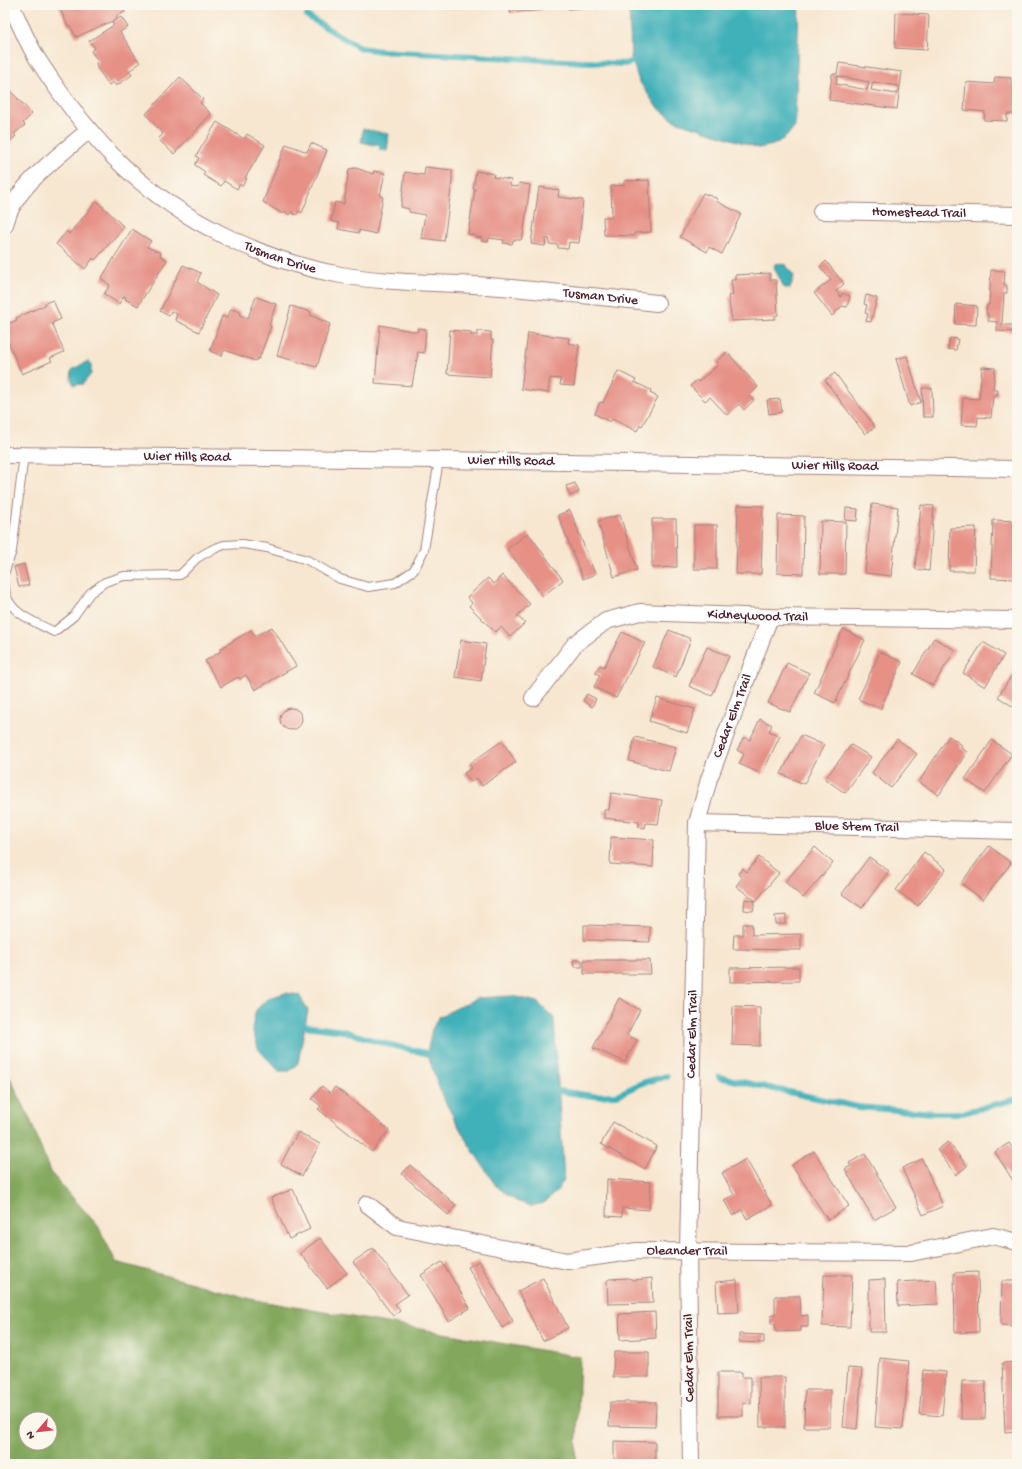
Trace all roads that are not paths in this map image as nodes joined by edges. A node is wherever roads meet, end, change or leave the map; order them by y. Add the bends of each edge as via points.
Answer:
1 (11, 5) edge
2 (89, 130) junction
3 (821, 211) dead end
4 (1017, 215) edge
5 (5, 225) edge
6 (657, 304) dead end
7 (5, 455) edge
8 (24, 455) junction
9 (439, 460) junction
10 (1017, 469) edge
11 (5, 571) edge
12 (5, 588) edge
13 (770, 617) junction
14 (1017, 620) edge
15 (532, 698) dead end
16 (697, 823) junction
17 (1017, 831) edge
18 (367, 1204) dead end
19 (1017, 1242) edge
20 (688, 1251) junction
21 (691, 1464) edge

1 - 2 street, Tusman Drive via 39,61
2 - 5 street via 25,187 7,214
2 - 6 street, Tusman Drive via 126,169 196,220 237,242 277,258 355,277 549,291
3 - 4 street, Homestead Trail
7 - 8 street, Wier Hills Road
8 - 9 street, Wier Hills Road
8 - 11 lane via 12,551
9 - 10 street, Wier Hills Road
9 - 12 lane via 424,550 414,570 395,583 368,587 340,579 308,560 266,548 243,544 224,545 196,558 180,575 124,576 105,582 90,593 74,616 54,632 14,610 5,594
13 - 14 street, Kidneywood Trail
13 - 15 street, Kidneywood Trail via 640,612 606,621 575,644
13 - 16 street, Cedar Elm Trail via 710,779
16 - 17 street, Blue Stem Trail
16 - 20 street, Cedar Elm Trail
18 - 20 street, Oleander Trail via 398,1227 567,1261 637,1251
19 - 20 street, Oleander Trail via 992,1236 911,1253
20 - 21 street, Cedar Elm Trail

